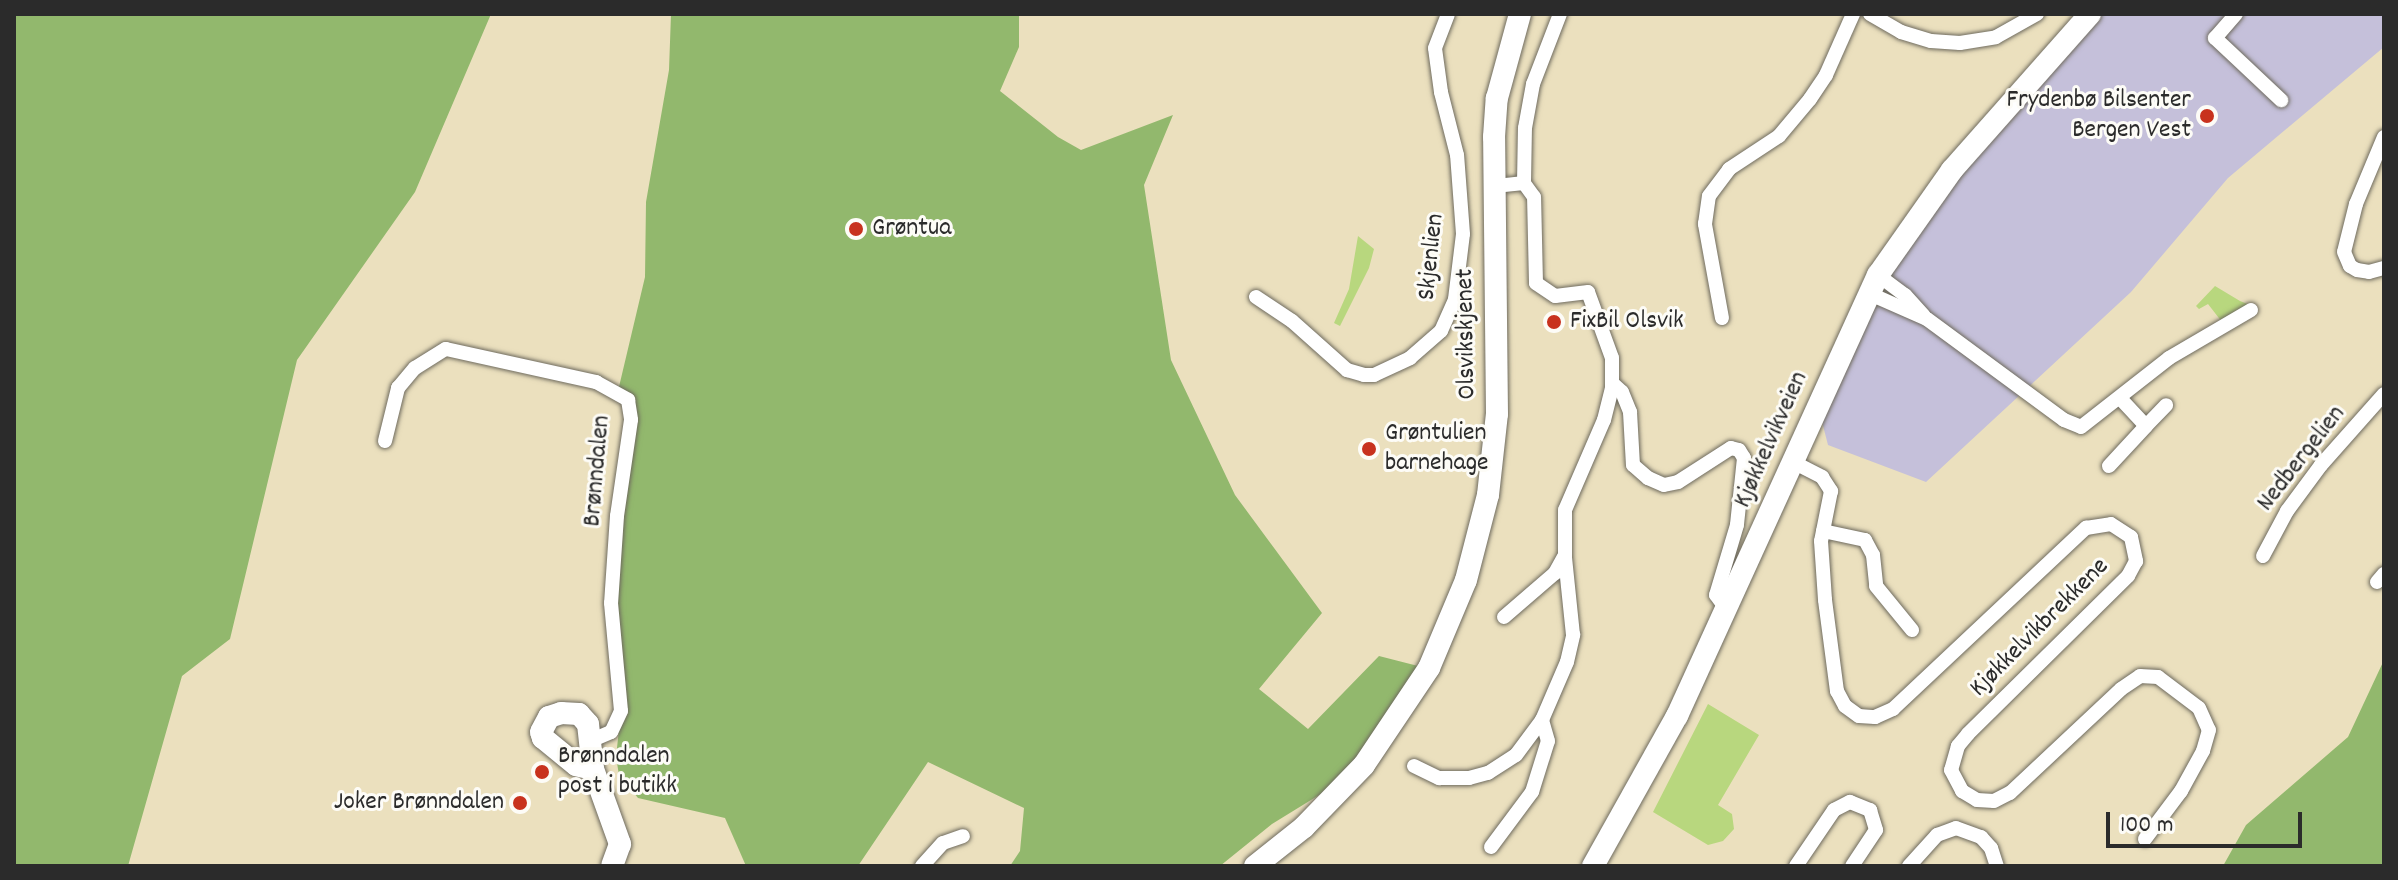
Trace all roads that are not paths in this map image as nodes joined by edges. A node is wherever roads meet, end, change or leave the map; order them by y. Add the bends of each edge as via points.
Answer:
1 (1448, 14) edge
2 (1520, 14) edge
3 (1560, 14) edge
4 (1853, 14) edge
5 (1870, 14) edge
6 (2037, 14) edge
7 (2090, 14) edge
8 (2236, 14) edge
9 (2281, 100) dead end
10 (2384, 137) edge
11 (1524, 183) junction
12 (1494, 186) junction
13 (2384, 268) edge
14 (1873, 284) junction
15 (1256, 297) dead end
16 (2251, 310) dead end
17 (1722, 318) dead end
18 (1612, 383) junction
19 (2384, 394) edge
20 (2120, 398) junction
21 (2166, 405) dead end
22 (2146, 426) junction
23 (385, 441) dead end
24 (1793, 462) junction
25 (2109, 466) dead end
26 (1823, 531) junction
27 (2263, 556) dead end
28 (1565, 557) junction
29 (1726, 609) junction
30 (1504, 617) dead end
31 (1912, 630) dead end
32 (1542, 720) junction
33 (590, 741) junction
34 (1414, 766) dead end
35 (593, 769) junction
36 (963, 836) dead end
37 (2145, 839) dead end
38 (1491, 847) dead end
39 (612, 866) edge
40 (922, 866) edge
41 (1255, 866) edge
42 (1593, 866) edge
43 (1796, 866) edge
44 (1852, 866) edge
45 (1909, 866) edge
46 (1997, 866) edge

1 - 15 street, Skjenlien via 1435,48 1457,155 1463,234 1455,299 1441,331 1410,358 1364,375 1334,360
2 - 12 main road, Olsvikskjenet via 1497,98
3 - 11 street via 1533,84
4 - 17 street via 1810,99 1779,136 1729,169 1709,196 1705,224
5 - 6 street via 1901,32 1960,43 1996,37
7 - 14 main road, Kjøkkelvikveien via 1952,170
8 - 9 street via 2215,38
10 - 13 street via 2344,252 2350,266 2369,272
11 - 12 street
11 - 18 street via 1537,208 1536,283 1555,296 1588,292 1608,343
12 - 41 main road, Olsvikskjenet via 1497,414 1488,495 1466,580 1429,668 1364,765 1304,827
14 - 20 street via 2075,426 2087,425
14 - 24 main road, Kjøkkelvikveien
16 - 20 street via 2169,358
18 - 28 street via 1604,420 1565,510
18 - 29 street, Kjøkkelvikveien via 1630,412 1633,465 1648,478 1664,485 1678,482 1731,448 1744,458 1737,525 1716,595
19 - 27 street, Nedbergelien via 2313,476
20 - 22 street
21 - 22 street
22 - 25 street
23 - 33 street, Brønndalen via 398,388 415,368 446,349 596,382 628,400 631,420 611,603 621,711 611,732
24 - 26 street, Kjøkkelvikbrekkene via 1828,484 1832,500
24 - 29 main road, Kjøkkelvikveien
26 - 31 street via 1865,540 1873,555 1876,586
26 - 37 street, Kjøkkelvikbrekkene via 1820,558 1837,691 1851,712 1867,717 1893,709 2086,528 2111,524 2131,537 2136,552 2128,576 1968,734 1951,770 1962,791 1977,800 1994,801 2010,793 2121,689 2140,676 2158,677 2199,708 2207,719 2208,739 2181,791
28 - 30 street via 1555,573
28 - 32 street via 1573,635
29 - 42 main road, Kjøkkelvikveien via 1677,716
32 - 34 street via 1516,755 1488,773 1439,778
32 - 38 street via 1548,741 1532,792
33 - 35 main road
33 - 35 main road via 588,724 579,714 549,717 541,732 576,765
35 - 39 main road via 617,828 620,844
36 - 40 street via 943,843
43 - 44 street via 1834,810 1850,802 1870,810 1876,830
45 - 46 street via 1937,835 1956,828 1981,837

